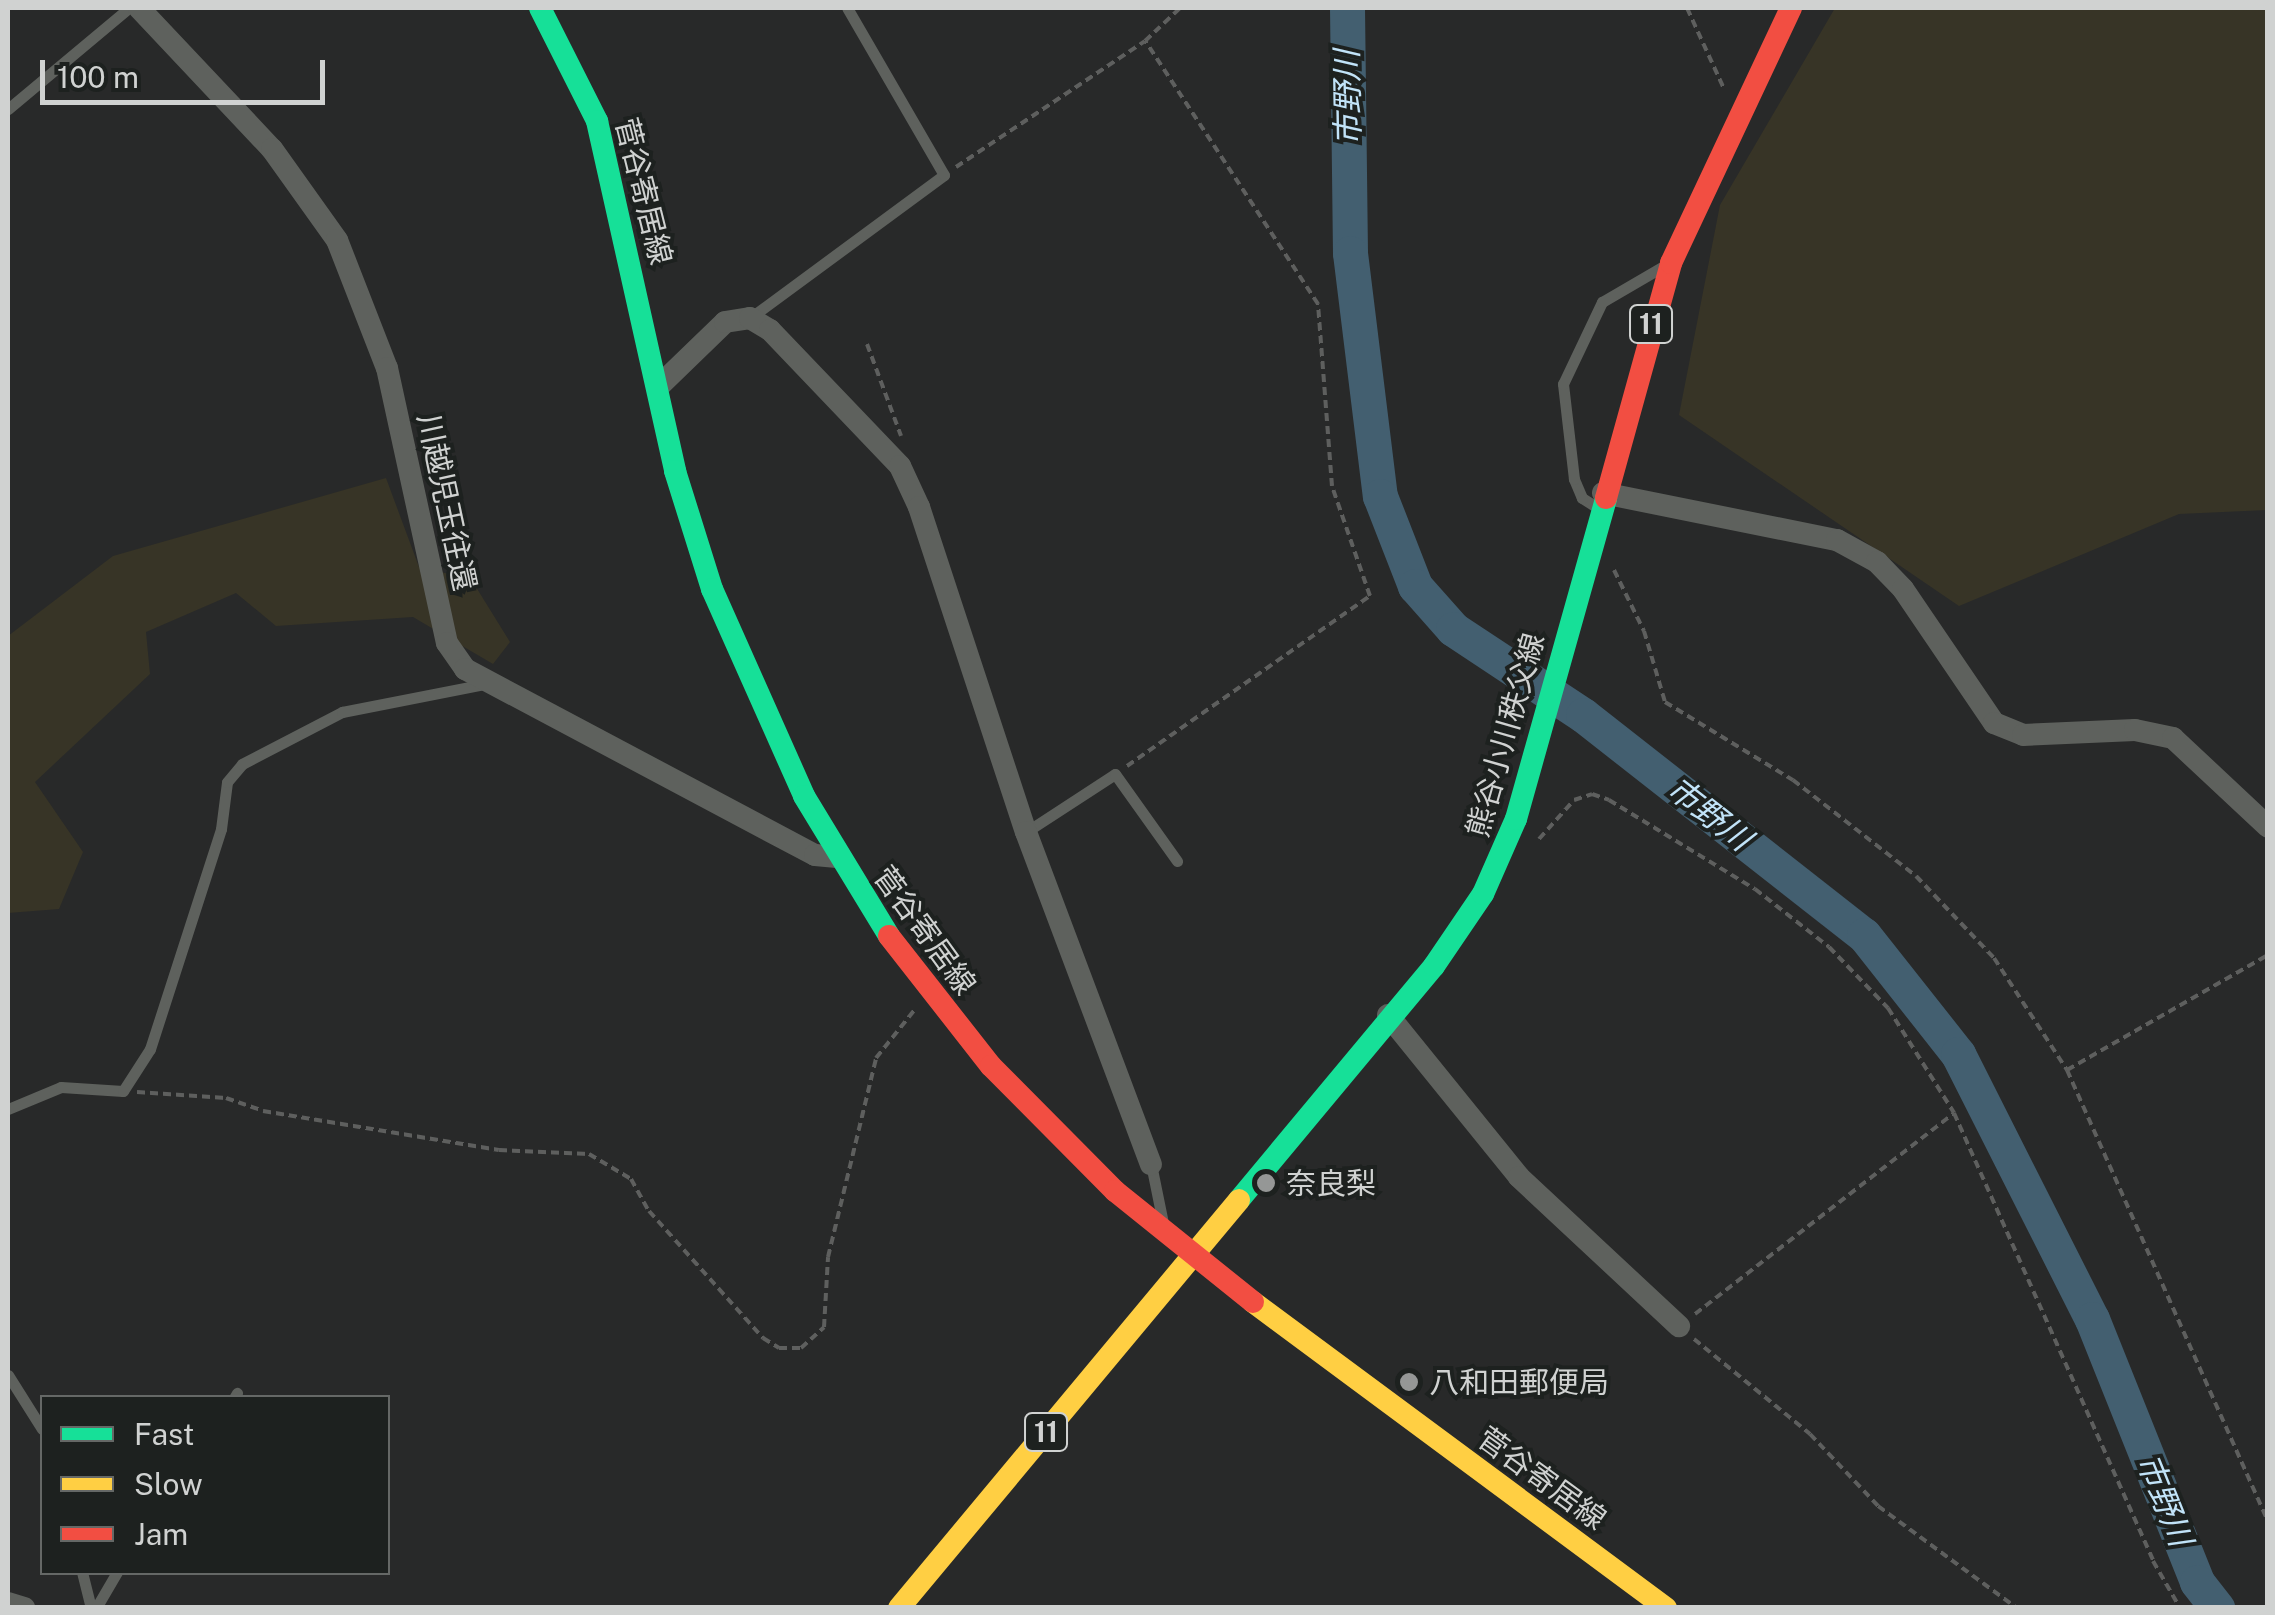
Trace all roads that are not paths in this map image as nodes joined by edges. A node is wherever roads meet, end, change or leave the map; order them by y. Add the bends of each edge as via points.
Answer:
1 (129, 8) edge
2 (139, 8) edge
3 (540, 8) edge
4 (847, 8) edge
5 (1791, 8) edge
6 (8, 108) edge
7 (1671, 264) junction
8 (750, 318) junction
9 (658, 387) junction
10 (1601, 500) junction
11 (492, 684) junction
12 (2268, 827) edge
13 (1026, 832) junction
14 (837, 857) junction
15 (1177, 861) dead end
16 (1388, 1015) junction
17 (8, 1109) edge
18 (1151, 1164) joint
19 (1162, 1231) junction
20 (1192, 1257) junction
21 (1679, 1326) road end
22 (8, 1375) edge
23 (40, 1426) edge
24 (83, 1575) edge
25 (116, 1575) edge
26 (8, 1603) edge
27 (24, 1608) edge
28 (94, 1608) edge
29 (899, 1608) edge
30 (1666, 1608) edge

1 - 6 lane
2 - 11 street, 川越児玉往還 via 272,149 338,240 387,368 448,644 466,669
3 - 9 main road, 菅谷寄居線 via 597,121
4 - 8 lane via 944,176
5 - 7 main road, 熊谷小川秩父線 / 11
7 - 10 main road, 熊谷小川秩父線 / 11
7 - 10 lane via 1602,302 1563,384 1574,479 1582,498
8 - 9 street via 726,322
8 - 13 street via 770,330 900,466
9 - 14 main road, 菅谷寄居線 via 675,472 712,589 770,729
10 - 12 street via 1837,540 1877,562 1903,589 1994,722 2022,735 2134,730 2174,738
10 - 16 main road, 熊谷小川秩父線 / 11 via 1501,860 1434,966
11 - 14 street, 川越児玉往還 via 815,854
11 - 17 lane via 342,712 242,764 227,782 221,830 150,1050 123,1091 61,1088
13 - 15 lane via 1114,774
13 - 18 street
14 - 19 main road, 菅谷寄居線 via 931,994 1031,1111
16 - 20 main road, 熊谷小川秩父線 / 11
16 - 21 street via 1519,1177
18 - 19 lane via 1164,1211
19 - 20 main road, 菅谷寄居線
20 - 29 main road, 熊谷小川秩父線 / 11
20 - 30 main road, 菅谷寄居線
22 - 23 lane
24 - 28 lane
25 - 28 lane
26 - 27 street

